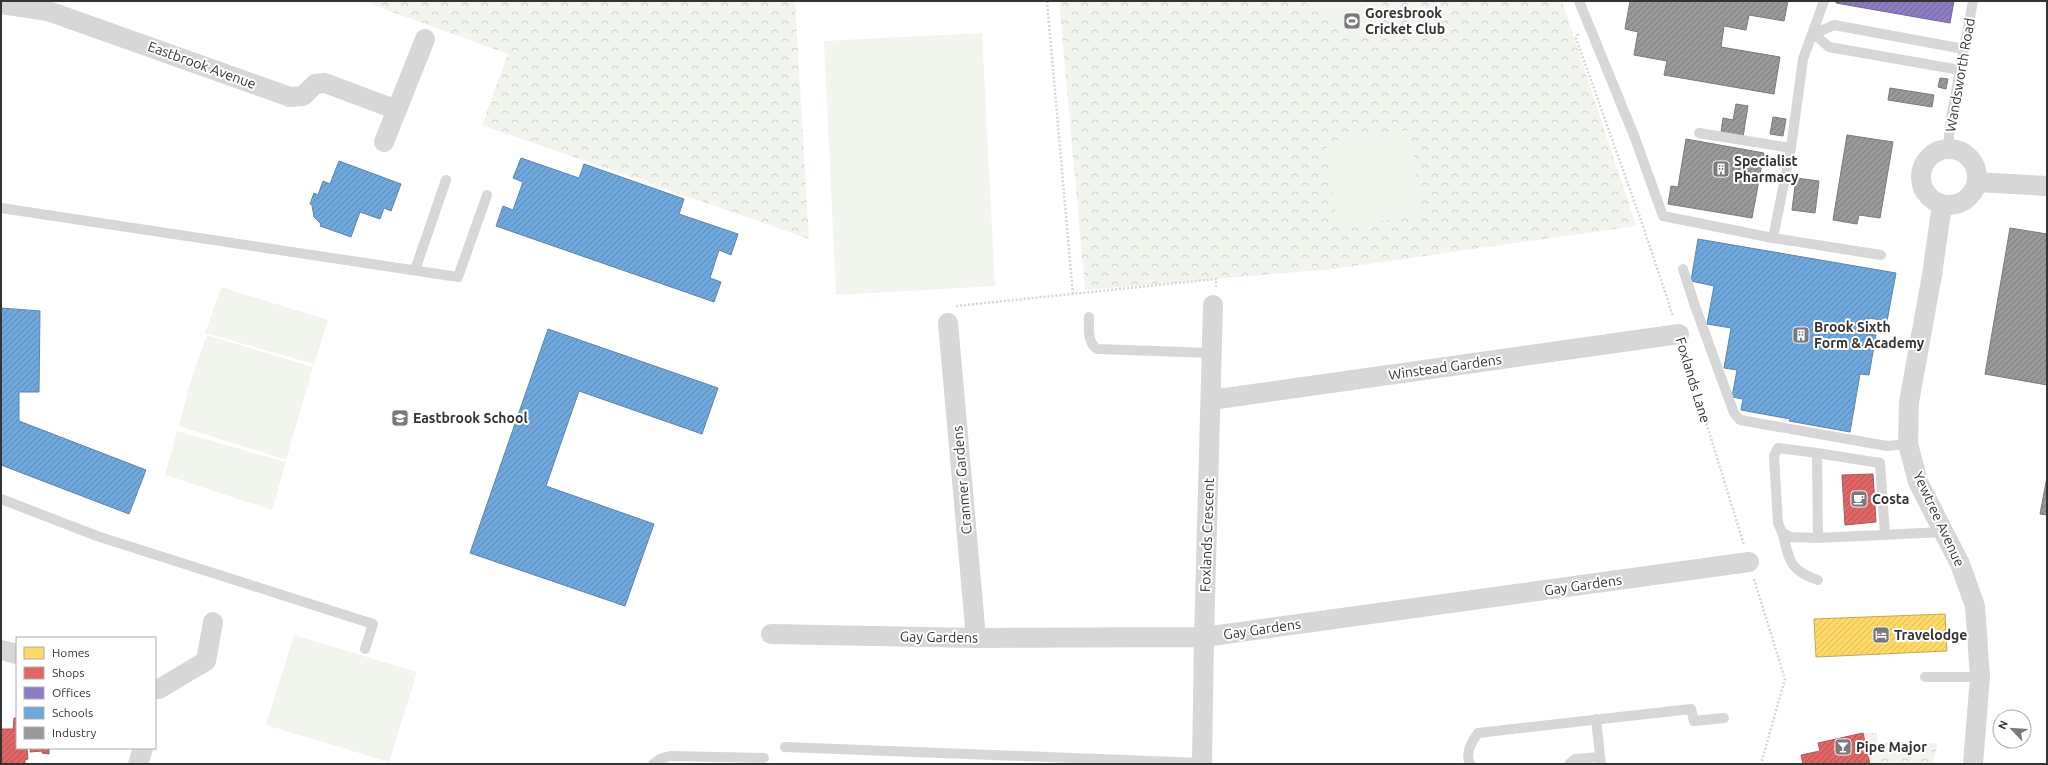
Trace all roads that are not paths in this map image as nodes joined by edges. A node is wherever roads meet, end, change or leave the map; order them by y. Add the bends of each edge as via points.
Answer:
1 (1579, 1) edge
2 (1824, 1) edge
3 (1973, 1) edge
4 (1, 4) edge
5 (1814, 34) junction
6 (425, 39) dead end
7 (1964, 49) junction
8 (1960, 70) junction
9 (397, 110) junction
10 (1699, 133) dead end
11 (384, 142) dead end
12 (1790, 148) junction
13 (1948, 149) junction
14 (446, 180) dead end
15 (1977, 182) junction
16 (2047, 186) edge
17 (487, 195) dead end
18 (1942, 204) junction
19 (1, 208) edge
20 (1773, 238) junction
21 (1881, 255) dead end
22 (415, 270) junction
23 (1684, 270) dead end
24 (1213, 305) road end
25 (1089, 318) dead end
26 (948, 322) road end
27 (1679, 334) road end
28 (1212, 353) junction
29 (1211, 400) junction
30 (1908, 444) junction
31 (1817, 453) junction
32 (1, 499) edge
33 (1782, 532) junction
34 (1943, 532) junction
35 (1885, 535) junction
36 (1818, 538) junction
37 (1749, 562) road end
38 (1818, 580) dead end
39 (213, 622) dead end
40 (771, 634) dead end
41 (1204, 637) junction
42 (976, 638) junction
43 (365, 649) dead end
44 (1, 650) edge
45 (16, 654) edge
46 (1925, 677) dead end
47 (1980, 677) junction
48 (156, 693) edge
49 (1724, 718) dead end
50 (1596, 719) junction
51 (785, 747) dead end
52 (143, 749) edge
53 (764, 758) dead end
54 (1601, 760) edge
55 (138, 764) edge
56 (653, 764) edge
57 (1202, 764) edge
58 (1470, 764) edge
59 (1569, 764) edge
60 (1973, 764) edge

1 - 20 lane via 1635,138 1663,216
2 - 5 lane
3 - 7 lane, Wandsworth Road
4 - 9 street, Eastbrook Avenue via 48,11 290,97 303,96 316,84 325,83
5 - 7 lane via 1834,25
5 - 8 lane via 1829,47
5 - 12 lane via 1803,59
6 - 9 street
7 - 8 lane, Wandsworth Road
8 - 13 lane, Wandsworth Road
9 - 11 street
10 - 12 lane
12 - 20 lane
13 - 15 street via 1960,152 1970,159 1977,174
13 - 18 street via 1932,155 1922,169 1923,186 1934,200
14 - 22 lane
15 - 16 street
15 - 18 street via 1968,198 1960,203
17 - 22 lane via 458,277
18 - 30 street, Yewtree Avenue via 1909,402
19 - 22 lane
20 - 21 lane
23 - 30 lane via 1734,413 1740,420 1772,428 1886,446
24 - 28 street, Foxlands Crescent
25 - 28 lane via 1092,346 1097,349
26 - 42 street, Cranmer Gardens
27 - 29 street, Winstead Gardens
28 - 29 street, Foxlands Crescent
29 - 41 street, Foxlands Crescent
30 - 34 street, Yewtree Avenue via 1918,482
31 - 33 lane via 1778,448 1776,451 1774,456 1778,523
31 - 35 lane via 1880,462
31 - 36 lane
32 - 43 lane via 97,536 373,624
33 - 36 lane via 1790,537
33 - 38 lane via 1789,559 1796,569 1802,575
34 - 35 lane
34 - 47 street, Yewtree Avenue via 1960,564 1975,606
35 - 36 lane
37 - 41 street, Gay Gardens
39 - 48 street via 206,661
40 - 42 street, Gay Gardens
41 - 42 street, Gay Gardens
41 - 57 street, Foxlands Crescent
44 - 45 street
46 - 47 lane
47 - 60 street, Yewtree Avenue
49 - 50 lane via 1694,721 1691,709
50 - 54 lane
50 - 58 lane via 1478,733 1472,741 1468,759
51 - 57 lane via 1137,759
52 - 55 street
53 - 56 lane via 670,756
54 - 59 lane via 1575,759

